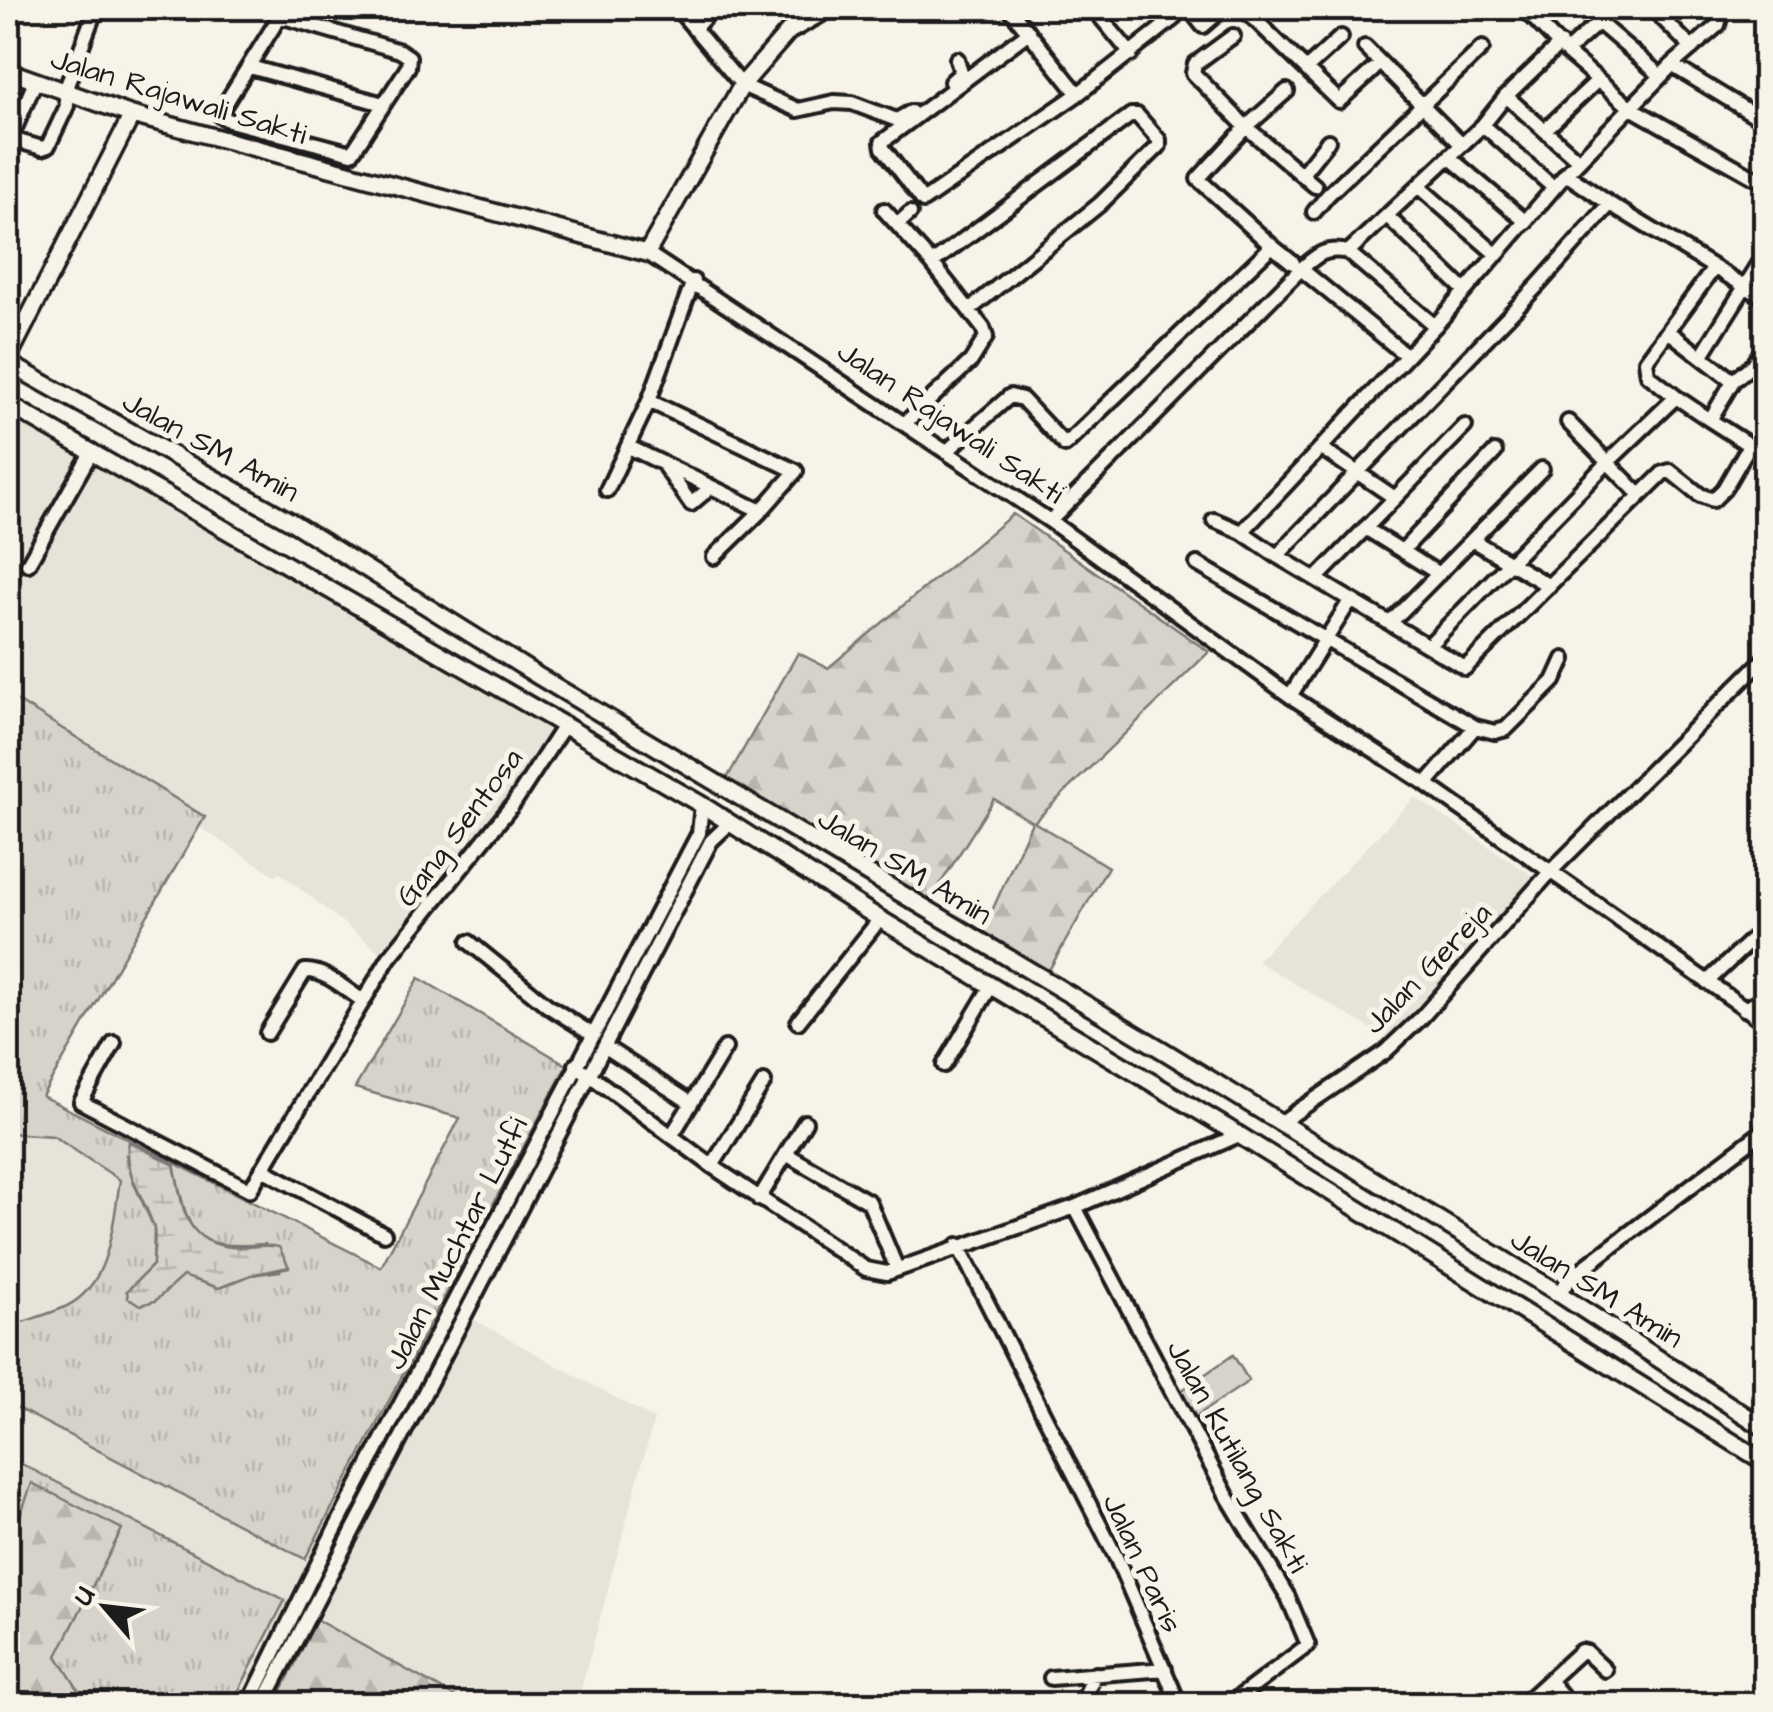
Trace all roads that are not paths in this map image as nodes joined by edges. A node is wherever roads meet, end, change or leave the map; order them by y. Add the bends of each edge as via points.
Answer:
1 (96, 8) edge
2 (676, 8) edge
3 (713, 8) edge
4 (809, 8) edge
5 (834, 8) edge
6 (1009, 8) edge
7 (1093, 8) edge
8 (1173, 8) edge
9 (1189, 8) edge
10 (1224, 8) edge
11 (1243, 8) edge
12 (1524, 8) edge
13 (1652, 8) edge
14 (1714, 8) edge
15 (282, 12) edge
16 (1604, 13) edge
17 (694, 28) junction
18 (1029, 32) junction
19 (786, 35) junction
20 (1233, 36) dead end
21 (1342, 37) dead end
22 (1365, 46) dead end
23 (1482, 48) dead end
24 (1563, 48) junction
25 (1692, 48) junction
26 (1131, 54) junction
27 (957, 60) dead end
28 (1672, 65) junction
29 (250, 67) junction
30 (1306, 69) junction
31 (1373, 70) dead end
32 (8, 71) edge
33 (1661, 76) junction
34 (1598, 80) junction
35 (35, 82) junction
36 (742, 85) junction
37 (65, 90) junction
38 (1288, 91) dead end
39 (1078, 94) junction
40 (1506, 96) junction
41 (383, 104) junction
42 (1423, 106) junction
43 (1631, 108) junction
44 (132, 115) junction
45 (1766, 122) edge
46 (1483, 125) junction
47 (1246, 128) junction
48 (1546, 130) junction
49 (294, 140) junction
50 (1328, 140) dead end
51 (8, 141) edge
52 (1461, 144) junction
53 (1450, 156) junction
54 (290, 158) junction
55 (1578, 161) junction
56 (1302, 174) junction
57 (1566, 174) junction
58 (1766, 184) edge
59 (1315, 186) dead end
60 (1419, 187) junction
61 (1554, 188) junction
62 (1610, 204) junction
63 (884, 210) dead end
64 (1314, 212) dead end
65 (910, 214) dead end
66 (1388, 217) junction
67 (1526, 222) junction
68 (898, 224) junction
69 (1272, 246) junction
70 (1348, 252) junction
71 (1766, 253) edge
72 (647, 254) junction
73 (1497, 254) junction
74 (932, 262) junction
75 (1297, 266) junction
76 (1714, 268) junction
77 (693, 282) junction
78 (1746, 289) junction
79 (1465, 291) junction
80 (1766, 298) edge
81 (970, 310) junction
82 (1435, 326) junction
83 (1668, 331) junction
84 (1766, 346) edge
85 (1407, 356) junction
86 (1702, 356) junction
87 (8, 361) edge
88 (1732, 381) junction
89 (1676, 397) junction
90 (649, 401) junction
91 (8, 404) edge
92 (1710, 420) junction
93 (1568, 422) dead end
94 (904, 424) junction
95 (1465, 426) dead end
96 (1750, 446) junction
97 (630, 447) junction
98 (1321, 448) junction
99 (92, 450) junction
100 (946, 452) junction
101 (1495, 452) dead end
102 (1766, 456) edge
103 (662, 462) junction
104 (1607, 463) junction
105 (1542, 469) dead end
106 (1356, 473) junction
107 (712, 487) junction
108 (607, 490) dead end
109 (1639, 494) junction
110 (1396, 498) junction
111 (762, 511) junction
112 (1214, 520) dead end
113 (1050, 521) junction
114 (1365, 528) junction
115 (1242, 532) junction
116 (1472, 540) junction
117 (1402, 551) junction
118 (714, 556) dead end
119 (1277, 556) junction
120 (28, 564) dead end
121 (1197, 564) dead end
122 (1509, 564) junction
123 (1439, 574) junction
124 (1316, 579) junction
125 (1549, 586) junction
126 (1350, 600) junction
127 (1390, 622) junction
128 (1324, 638) junction
129 (1428, 646) junction
130 (1766, 657) edge
131 (1564, 659) dead end
132 (1290, 696) junction
133 (565, 724) junction
134 (1475, 727) junction
135 (1426, 784) junction
136 (702, 805) junction
137 (730, 822) junction
138 (1552, 872) junction
139 (868, 876) junction
140 (855, 902) junction
141 (880, 920) junction
142 (1766, 926) edge
143 (470, 942) dead end
144 (1707, 982) junction
145 (991, 986) junction
146 (1766, 996) edge
147 (362, 1000) junction
148 (1744, 1008) junction
149 (798, 1022) dead end
150 (1766, 1023) edge
151 (267, 1033) dead end
152 (592, 1034) junction
153 (114, 1042) dead end
154 (607, 1048) junction
155 (725, 1048) dead end
156 (944, 1064) dead end
157 (576, 1065) junction
158 (592, 1076) junction
159 (764, 1082) dead end
160 (691, 1103) junction
161 (805, 1122) dead end
162 (1280, 1123) junction
163 (1766, 1129) edge
164 (672, 1134) junction
165 (1239, 1135) junction
166 (786, 1154) junction
167 (712, 1166) junction
168 (262, 1169) junction
169 (759, 1199) junction
170 (1075, 1207) junction
171 (384, 1234) dead end
172 (958, 1246) junction
173 (898, 1269) junction
174 (1558, 1293) junction
175 (1766, 1429) edge
176 (1766, 1462) edge
177 (1165, 1669) junction
178 (1605, 1670) dead end
179 (1095, 1674) junction
180 (1051, 1678) dead end
181 (1549, 1680) junction
182 (248, 1704) edge
183 (263, 1704) edge
184 (1081, 1704) edge
185 (1179, 1704) edge
186 (1230, 1704) edge
187 (1524, 1704) edge
188 (1569, 1704) edge

1 - 37 street
2 - 17 street
3 - 17 street
4 - 19 main road
5 - 19 street
6 - 18 street
7 - 26 street
8 - 26 street via 1173,20
9 - 10 street via 1203,26
11 - 30 street
12 - 24 street
13 - 25 street
14 - 25 street via 1718,25
15 - 29 street
15 - 41 street via 406,54 408,67
16 - 24 street
16 - 33 street
17 - 36 street
18 - 39 street
18 - 39 street via 882,142 923,201
19 - 36 main road
20 - 47 street via 1193,68
21 - 30 street
22 - 42 street
23 - 42 street
24 - 34 street
24 - 40 street
25 - 28 street
26 - 39 street
27 - 36 street via 959,76 897,120 852,103 798,110
28 - 33 street
28 - 45 street
29 - 41 street
29 - 49 street via 221,116
30 - 31 street via 1339,101
32 - 35 main road, Jalan Rajawali Sakti
33 - 43 street
34 - 43 street
34 - 48 street
35 - 37 main road, Jalan Rajawali Sakti
35 - 51 street
36 - 72 main road
37 - 44 main road, Jalan Rajawali Sakti
37 - 51 street via 67,106 48,146
38 - 47 street
40 - 46 street
40 - 48 street
41 - 49 street via 349,155
42 - 52 street
42 - 64 street
43 - 55 street
43 - 58 street
44 - 54 main road, Jalan Rajawali Sakti
44 - 87 main road
46 - 52 street
46 - 61 street
47 - 56 street
47 - 69 street via 1198,179
48 - 55 street
49 - 54 street
50 - 56 street
52 - 53 street
53 - 60 street
53 - 67 street
54 - 72 main road, Jalan Rajawali Sakti
55 - 57 street
56 - 59 street
57 - 61 street
57 - 62 street
60 - 66 street
60 - 73 street
61 - 67 street
62 - 76 street
62 - 106 street
63 - 68 street
65 - 68 street
66 - 70 street
66 - 79 street
67 - 73 street
68 - 74 street
69 - 75 street
69 - 100 street via 1065,446 1022,398 1010,396
70 - 75 street via 1321,252
70 - 82 street
71 - 78 street
72 - 77 street, Jalan Rajawali Sakti
73 - 79 street
74 - 81 street
74 - 81 street via 1131,114 1159,140 1100,204
75 - 85 street
75 - 113 street
76 - 78 street
76 - 83 street
77 - 90 street
77 - 94 street, Jalan Rajawali Sakti
78 - 80 street
78 - 86 street
79 - 82 street
81 - 94 street via 986,336 981,349
82 - 85 street
83 - 86 street
83 - 89 street via 1645,372
84 - 88 street
85 - 98 street
86 - 88 street
87 - 139 main road, Jalan SM Amin via 290,522
88 - 92 street
89 - 92 street
89 - 104 street
90 - 97 street
90 - 111 street via 796,469
91 - 99 main road, Jalan SM Amin
92 - 96 street
93 - 104 street
94 - 100 street, Jalan Rajawali Sakti
95 - 110 street
96 - 102 street
96 - 109 street via 1713,500 1668,471
97 - 103 street
97 - 108 street
98 - 106 street
98 - 115 street
99 - 120 street
99 - 133 main road, Jalan SM Amin
100 - 113 street, Jalan Rajawali Sakti
101 - 117 street
103 - 107 street
103 - 107 street via 691,504
104 - 109 street
104 - 122 street
105 - 116 street
106 - 110 street
106 - 119 street
107 - 111 street
109 - 125 street
110 - 114 street
111 - 118 street
112 - 115 street
113 - 132 street, Jalan Rajawali Sakti
114 - 117 street
114 - 124 street
115 - 119 street
116 - 122 street
116 - 123 street
117 - 123 street
119 - 124 street
121 - 128 street
122 - 125 street
122 - 129 street
123 - 127 street
124 - 126 street
125 - 129 street via 1470,671
126 - 127 street
126 - 128 street
127 - 129 street
128 - 132 street
128 - 134 street
130 - 138 street, Jalan Gereja
131 - 134 street via 1554,681 1506,729
132 - 135 street, Jalan Rajawali Sakti
133 - 136 main road, Jalan SM Amin
133 - 147 street, Gang Sentosa via 514,803
134 - 135 street
135 - 138 street, Jalan Rajawali Sakti
136 - 137 main road, Jalan SM Amin
136 - 152 street, Jalan Muchtar Lutfi via 699,833
137 - 140 main road, Jalan SM Amin
137 - 154 street, Jalan Muchtar Lutfi via 711,841
138 - 144 street, Jalan Rajawali Sakti
138 - 162 street, Jalan Gereja via 1385,1052
139 - 140 main road
139 - 162 main road, Jalan SM Amin
140 - 141 main road, Jalan SM Amin
141 - 145 main road, Jalan SM Amin
141 - 149 street
142 - 144 street
143 - 152 street
144 - 148 street, Jalan Rajawali Sakti
145 - 156 street
145 - 165 main road, Jalan SM Amin
146 - 148 street
147 - 151 street via 313,970 305,972
147 - 168 street, Gang Sentosa
148 - 150 street, Jalan Rajawali Sakti
152 - 157 street, Jalan Muchtar Lutfi
153 - 168 street via 81,1102 250,1190
154 - 158 street, Jalan Muchtar Lutfi
154 - 160 street
155 - 160 street
157 - 158 street
157 - 182 street, Jalan Muchtar Lutfi
158 - 164 street
158 - 183 street, Jalan Muchtar Lutfi
159 - 167 street
160 - 164 street
161 - 166 street
162 - 174 main road, Jalan SM Amin
163 - 174 street
164 - 167 street
165 - 170 street
165 - 176 main road, Jalan SM Amin
166 - 169 street
166 - 173 street via 869,1202
167 - 169 street
168 - 171 street
169 - 173 street via 866,1269
170 - 172 street
170 - 186 street, Jalan Kutilang Sakti via 1304,1632 1308,1645
172 - 173 street
172 - 177 street, Jalan Paris
174 - 175 main road, Jalan SM Amin
177 - 179 street
177 - 185 street, Jalan Paris
178 - 181 street via 1580,1651
179 - 180 street
179 - 184 street
181 - 187 street
181 - 188 street

